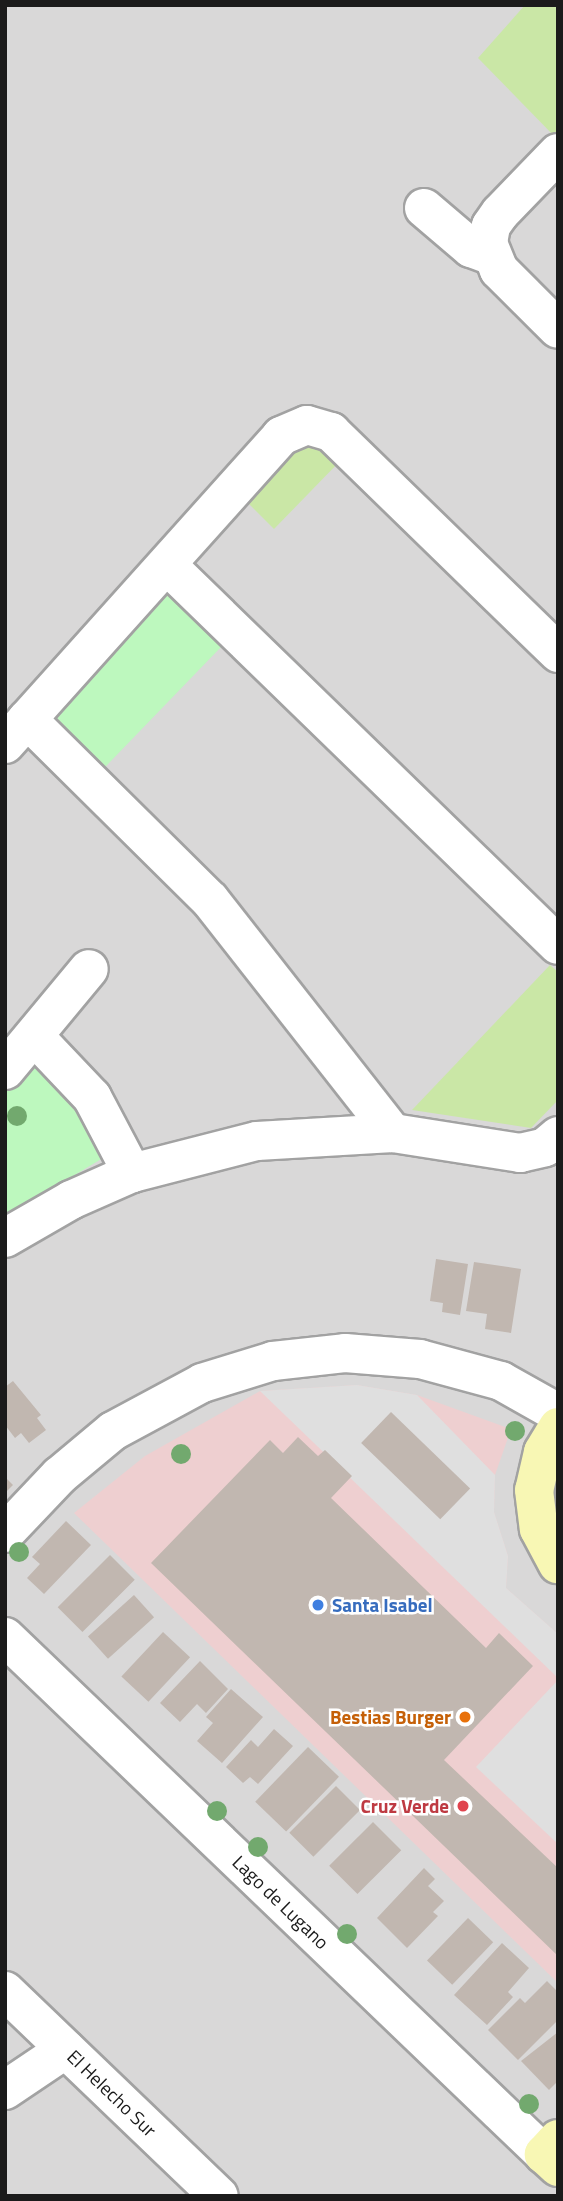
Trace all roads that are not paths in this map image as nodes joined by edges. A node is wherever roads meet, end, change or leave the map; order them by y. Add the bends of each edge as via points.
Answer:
1 (558, 153) edge
2 (424, 208) dead end
3 (490, 255) junction
4 (558, 329) edge
5 (167, 565) junction
6 (558, 653) edge
7 (16, 732) edge
8 (558, 945) edge
9 (89, 969) dead end
10 (35, 1037) junction
11 (5, 1070) edge
12 (393, 1133) junction
13 (558, 1136) edge
14 (132, 1173) junction
15 (5, 1238) edge
16 (558, 1413) edge
17 (558, 1427) edge
18 (5, 1533) edge
19 (558, 1564) edge
20 (5, 1637) edge
21 (5, 1991) edge
22 (66, 2049) junction
23 (5, 2090) edge
24 (553, 2153) edge
25 (219, 2196) edge

1 - 3 street via 495,219 489,234
2 - 3 street via 471,248
3 - 4 street via 505,278
5 - 6 street via 281,436 296,427 316,425 331,432
5 - 7 street
5 - 8 street
7 - 12 street via 209,900
9 - 10 street
10 - 11 street
10 - 14 street via 92,1097
12 - 13 street via 520,1153 545,1146
12 - 14 street via 257,1141
14 - 15 street via 71,1200
16 - 18 street via 501,1381 420,1359 345,1353 273,1361 202,1383 113,1431 59,1476
17 - 19 street via 542,1452 534,1490 539,1530
20 - 24 street, Lago de Lugano
21 - 22 street, El Helecho Sur
22 - 23 street
22 - 25 street, El Helecho Sur

